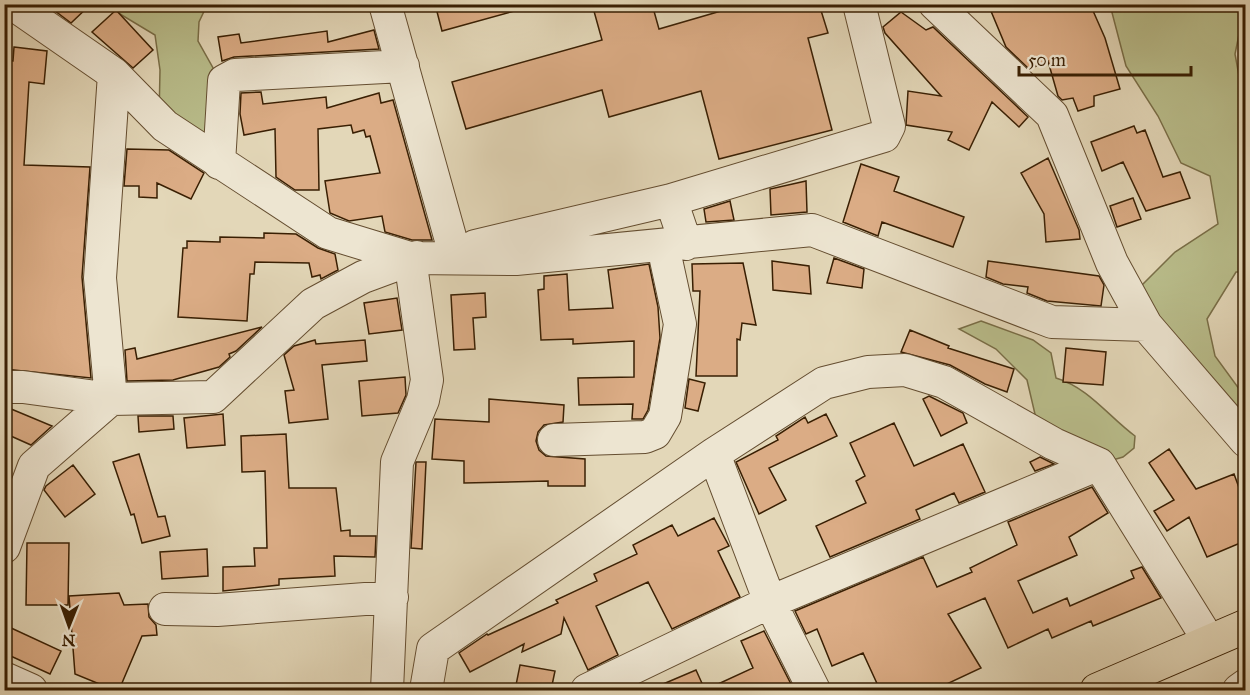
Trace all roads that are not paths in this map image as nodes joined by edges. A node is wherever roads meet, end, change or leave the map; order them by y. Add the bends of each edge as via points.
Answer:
1 (13, 4) edge
2 (385, 4) edge
3 (859, 4) edge
4 (934, 4) edge
5 (403, 66) junction
6 (114, 74) junction
7 (219, 163) junction
8 (671, 200) junction
9 (674, 245) junction
10 (454, 251) junction
11 (410, 258) junction
12 (1146, 326) junction
13 (4, 387) edge
14 (111, 399) junction
15 (554, 440) dead end
16 (1245, 441) edge
17 (714, 454) junction
18 (1099, 464) junction
19 (4, 547) edge
20 (392, 597) junction
21 (770, 602) junction
22 (165, 609) dead end
23 (1245, 626) edge
24 (1209, 641) junction
25 (4, 678) edge
26 (1245, 685) edge
27 (31, 690) edge
28 (387, 690) edge
29 (426, 690) edge
30 (587, 690) edge
31 (814, 690) edge
32 (1097, 690) edge
33 (1239, 690) edge

1 - 6 street
2 - 5 street
3 - 8 street via 889,126 884,136
4 - 12 street via 1052,116 1112,263
5 - 7 street via 229,78 224,81
5 - 10 street
6 - 7 street via 165,126
6 - 14 street via 100,278
7 - 11 street via 328,233
8 - 9 street
8 - 10 street
9 - 11 street via 516,259
9 - 12 street via 812,230 1052,321
9 - 15 street via 680,324 664,416 655,433 645,437
10 - 11 street
11 - 14 street via 313,304 213,397
11 - 20 street via 427,380 423,400 397,462
12 - 16 street
13 - 14 street
14 - 19 street via 34,466
17 - 18 street via 824,383 868,372 905,370 944,382 1054,444
17 - 21 street
17 - 29 street via 433,649
18 - 21 street
18 - 24 street
20 - 22 street via 217,610
20 - 28 street
21 - 30 street
21 - 31 street
23 - 24 main road
24 - 32 main road
25 - 27 street
26 - 33 street

